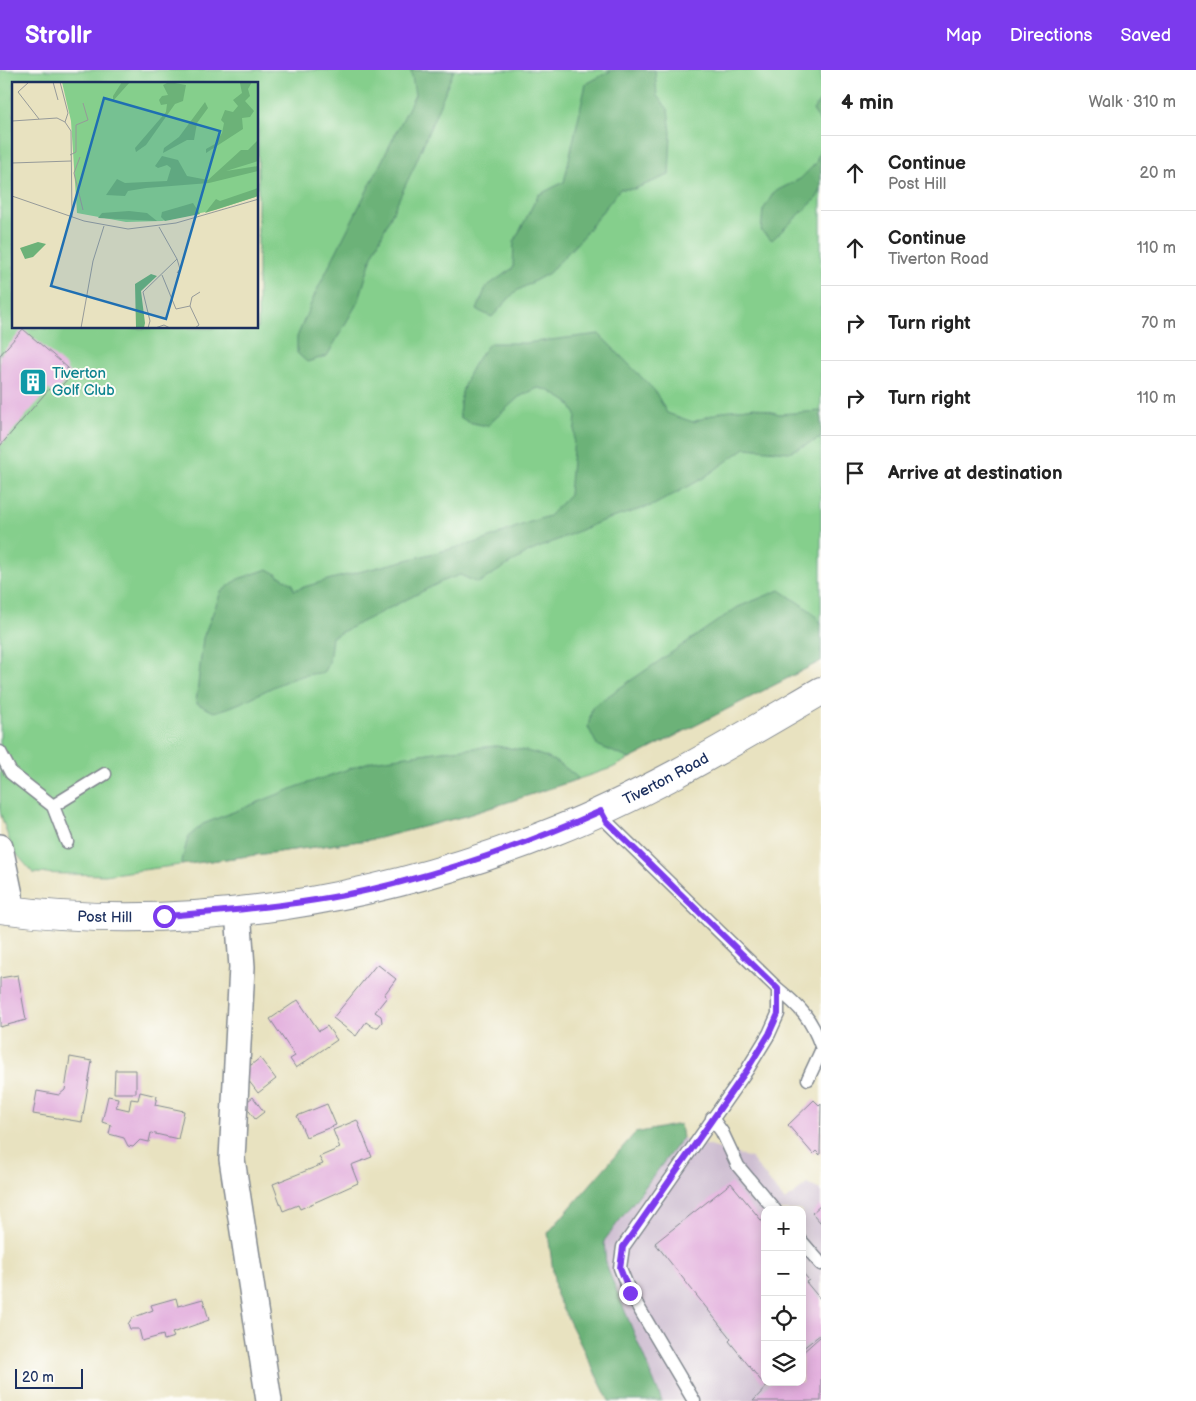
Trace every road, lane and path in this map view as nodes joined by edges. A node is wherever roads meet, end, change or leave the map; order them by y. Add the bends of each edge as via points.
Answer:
1 (821, 691) edge
2 (0, 752) edge
3 (105, 774) dead end
4 (53, 806) junction
5 (601, 811) junction
6 (67, 842) dead end
7 (0, 847) edge
8 (5, 910) edge
9 (238, 911) junction
10 (778, 989) junction
11 (821, 1046) edge
12 (821, 1051) edge
13 (808, 1079) dead end
14 (712, 1118) junction
15 (772, 1206) edge
16 (806, 1247) edge
17 (821, 1264) edge
18 (269, 1401) edge
19 (694, 1401) edge

1 - 5 street, Tiverton Road
2 - 4 lane via 11,773
3 - 4 lane
4 - 6 lane
5 - 9 street, Tiverton Road via 503,851 401,882 338,896
5 - 10 lane via 607,822
7 - 8 street via 10,895
8 - 9 street, Post Hill via 97,917
9 - 18 street via 242,967 232,1159
10 - 11 lane via 800,1006
10 - 14 lane via 778,1014 769,1034
12 - 13 lane
14 - 15 lane via 738,1166
14 - 19 lane via 623,1247 620,1268 630,1293
16 - 17 lane

